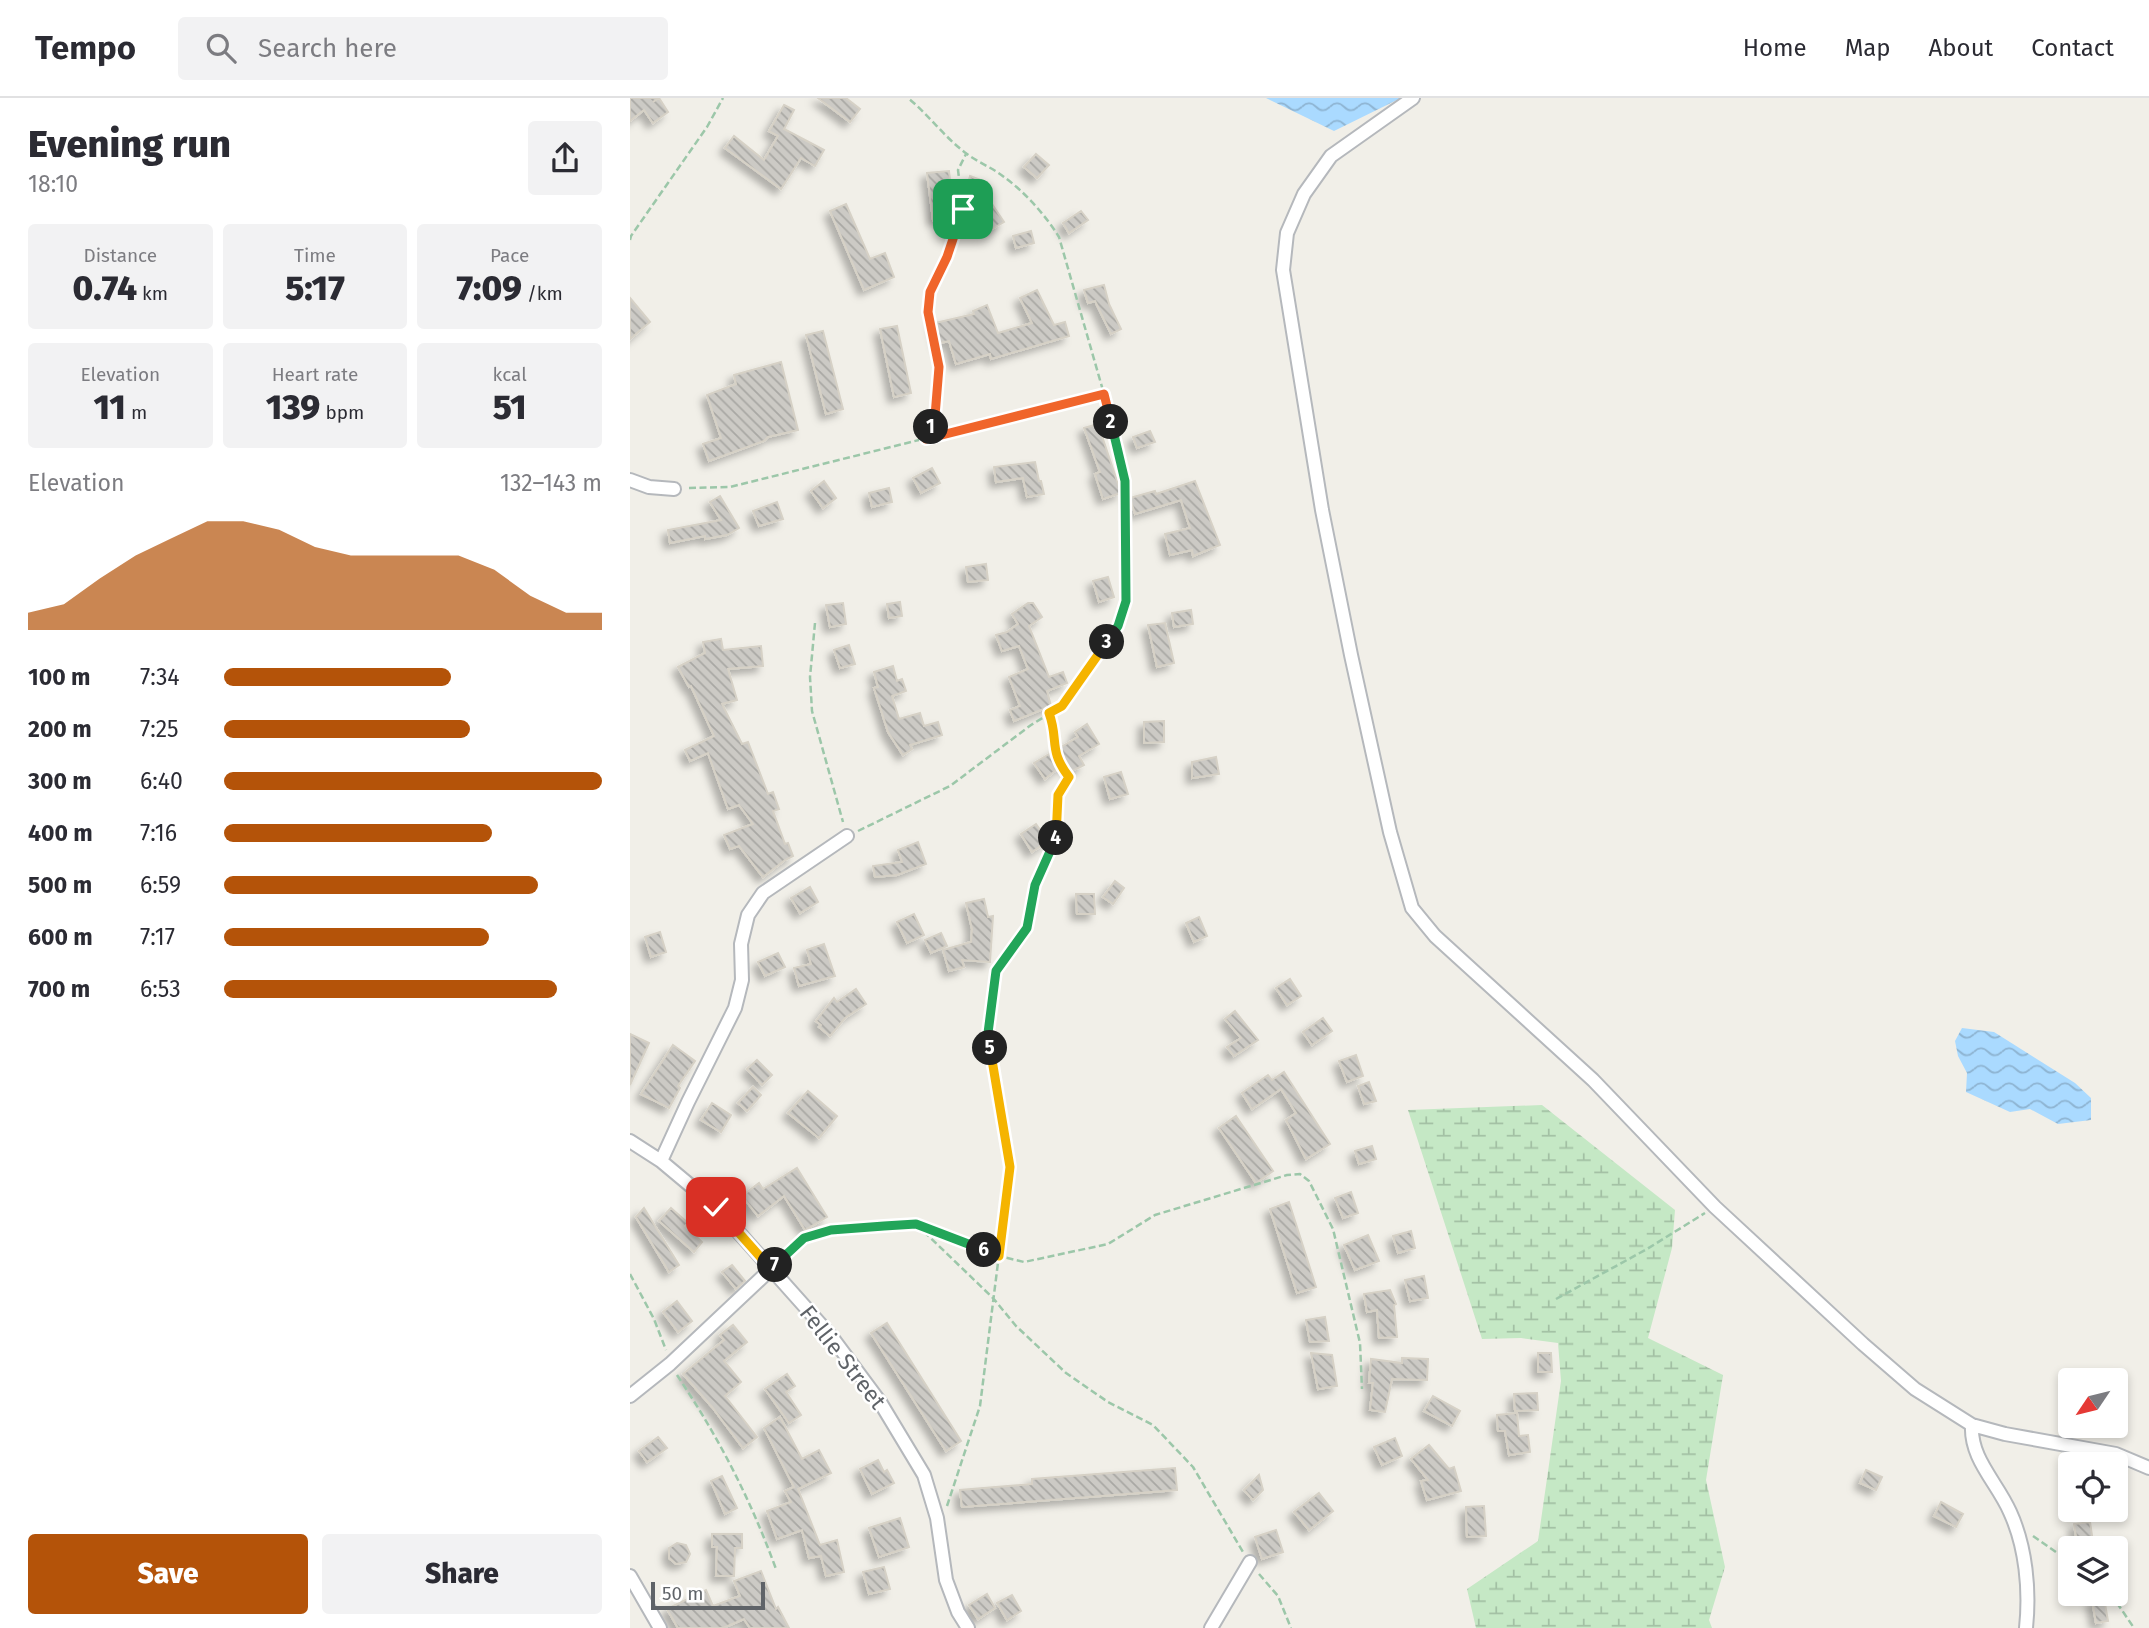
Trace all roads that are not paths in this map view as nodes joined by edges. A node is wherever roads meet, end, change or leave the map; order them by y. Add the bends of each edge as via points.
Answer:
1 (1413, 98) edge
2 (630, 481) edge
3 (674, 489) road end
4 (847, 836) road end
5 (630, 1141) edge
6 (661, 1161) junction
7 (771, 1269) junction
8 (630, 1396) edge
9 (1972, 1425) junction
10 (2149, 1468) edge
11 (1250, 1562) road end
12 (630, 1576) edge
13 (660, 1628) edge
14 (968, 1628) edge
15 (1211, 1628) edge
16 (2026, 1628) edge

1 - 9 street via 1331,156 1304,194 1287,233 1283,270 1322,510 1393,843 1412,908 1435,936 1593,1080 1715,1207 1863,1344 1915,1389
2 - 3 street
4 - 6 street via 763,893 748,915 735,1008
5 - 6 street, Fellie Street
6 - 7 street, Fellie Street via 716,1207
7 - 8 street
7 - 14 street, Fellie Street via 831,1336 880,1402 924,1475 937,1518 946,1580
9 - 10 street via 2116,1454
9 - 16 street via 1974,1449 2016,1525 2024,1561
11 - 15 street
12 - 13 street

